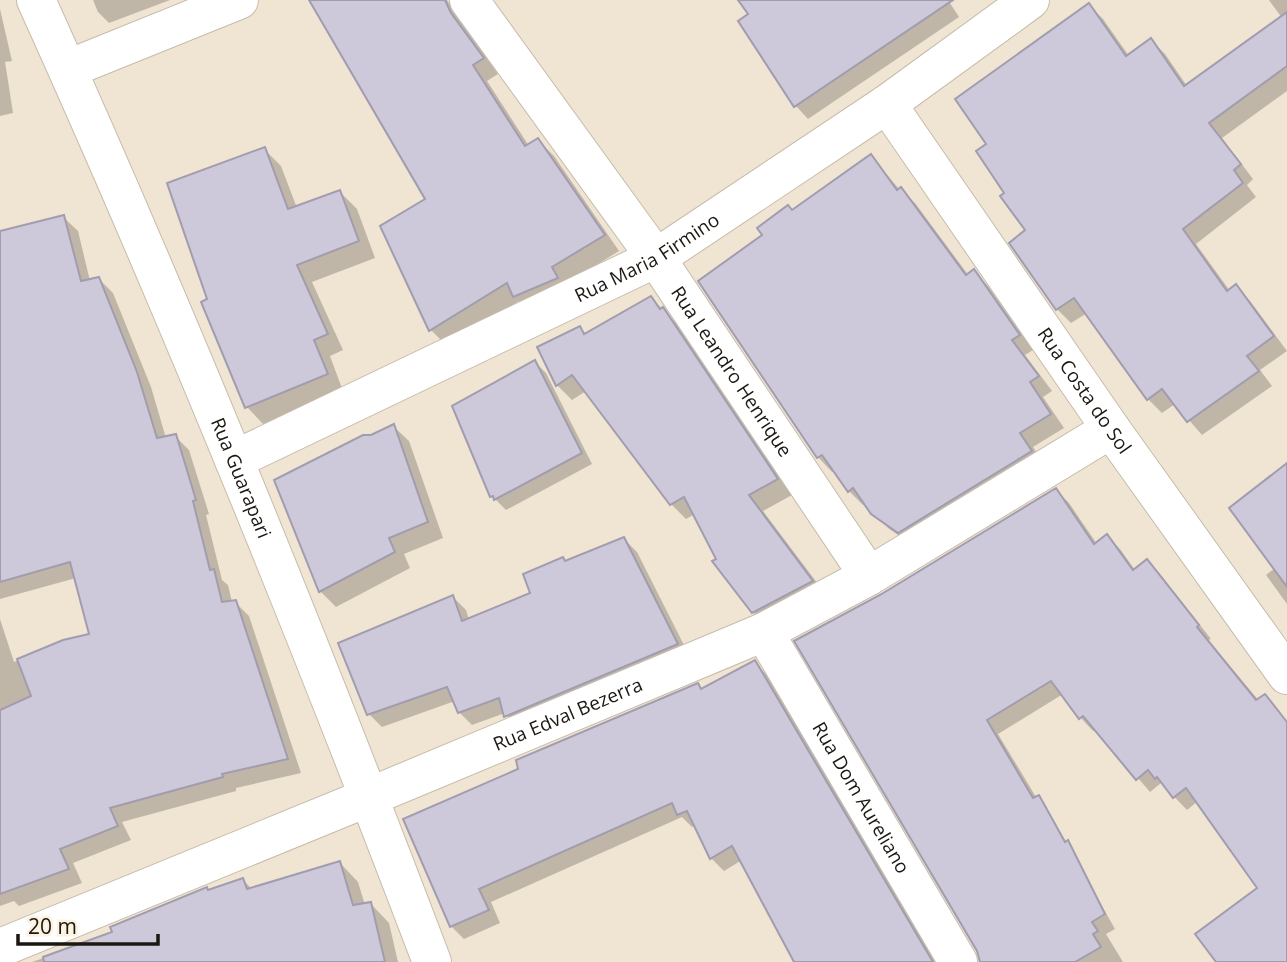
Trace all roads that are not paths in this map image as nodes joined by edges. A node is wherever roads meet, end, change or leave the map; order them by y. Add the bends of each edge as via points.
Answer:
1 (36, 0) edge
2 (239, 0) edge
3 (468, 0) edge
4 (1030, 0) edge
5 (68, 69) junction
6 (887, 104) junction
7 (656, 258) junction
8 (1111, 429) junction
9 (234, 460) junction
10 (869, 576) junction
11 (764, 632) junction
12 (1287, 675) edge
13 (369, 797) junction
14 (0, 948) edge
15 (432, 962) edge
16 (958, 962) edge

1 - 5 street, Rua Guarapari
2 - 5 street
3 - 7 street, Rua Leandro Henrique
4 - 6 street, Rua Maria Firmino
5 - 9 street, Rua Guarapari
6 - 7 street, Rua Maria Firmino
6 - 8 street, Rua Costa do Sol
7 - 9 street, Rua Maria Firmino
7 - 10 street, Rua Leandro Henrique
8 - 10 street, Rua Edval Bezerra
8 - 12 street, Rua Costa do Sol
9 - 13 street, Rua Guarapari
10 - 11 street, Rua Edval Bezerra
11 - 13 street, Rua Edval Bezerra
11 - 16 street, Rua Dom Aureliano
13 - 14 street, Rua Edval Bezerra
13 - 15 street, Rua Guarapari

